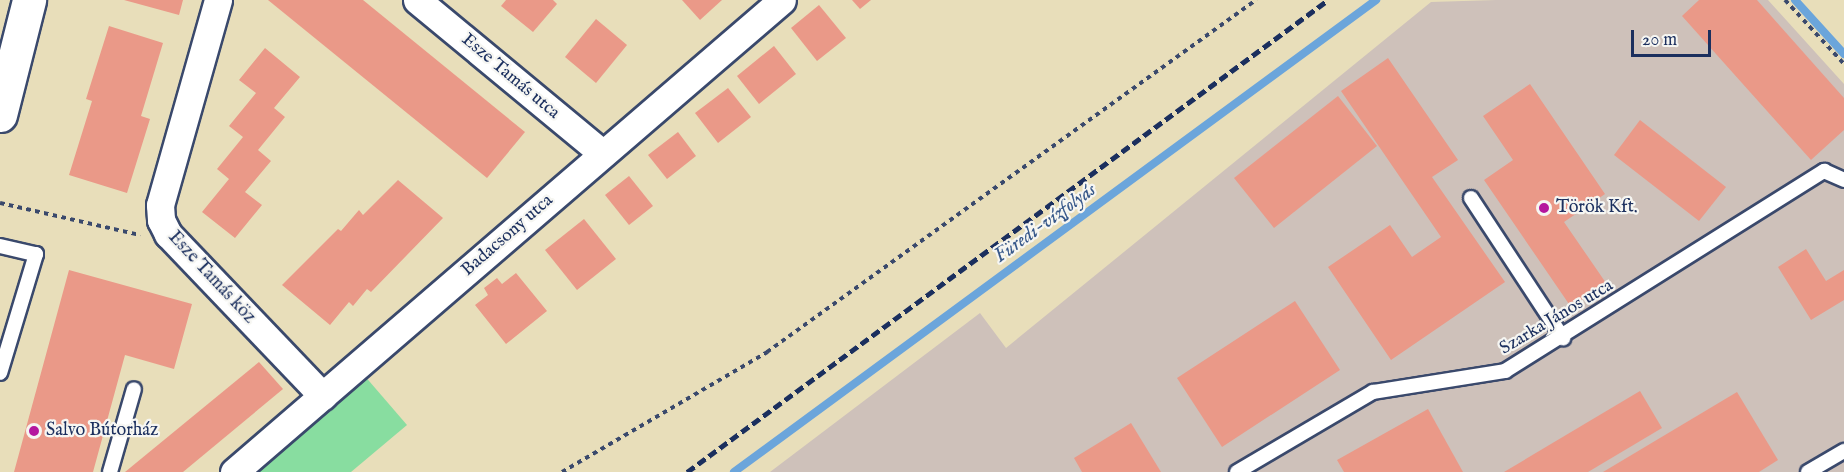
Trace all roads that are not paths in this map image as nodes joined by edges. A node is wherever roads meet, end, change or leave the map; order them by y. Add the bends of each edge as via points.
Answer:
1 (29, 0) edge
2 (218, 0) edge
3 (417, 0) edge
4 (782, 0) edge
5 (0, 115) edge
6 (603, 154) junction
7 (1844, 180) edge
8 (1472, 198) dead end
9 (0, 246) edge
10 (1563, 338) junction
11 (0, 373) edge
12 (134, 389) dead end
13 (323, 396) junction
14 (1844, 451) edge
15 (110, 472) edge
16 (234, 472) edge
17 (1237, 472) edge
18 (1808, 472) edge

1 - 5 street
2 - 13 street, Esze Tamás köz via 160,205 168,234
3 - 6 street, Esze Tamás utca
4 - 6 street, Badacsony utca
6 - 13 street, Badacsony utca
7 - 10 lane, Szarka János utca via 1824,171
8 - 10 lane
9 - 11 lane via 36,254
10 - 17 lane, Szarka János utca via 1505,371 1372,392
12 - 15 lane
13 - 16 street, Badacsony utca
14 - 18 lane

